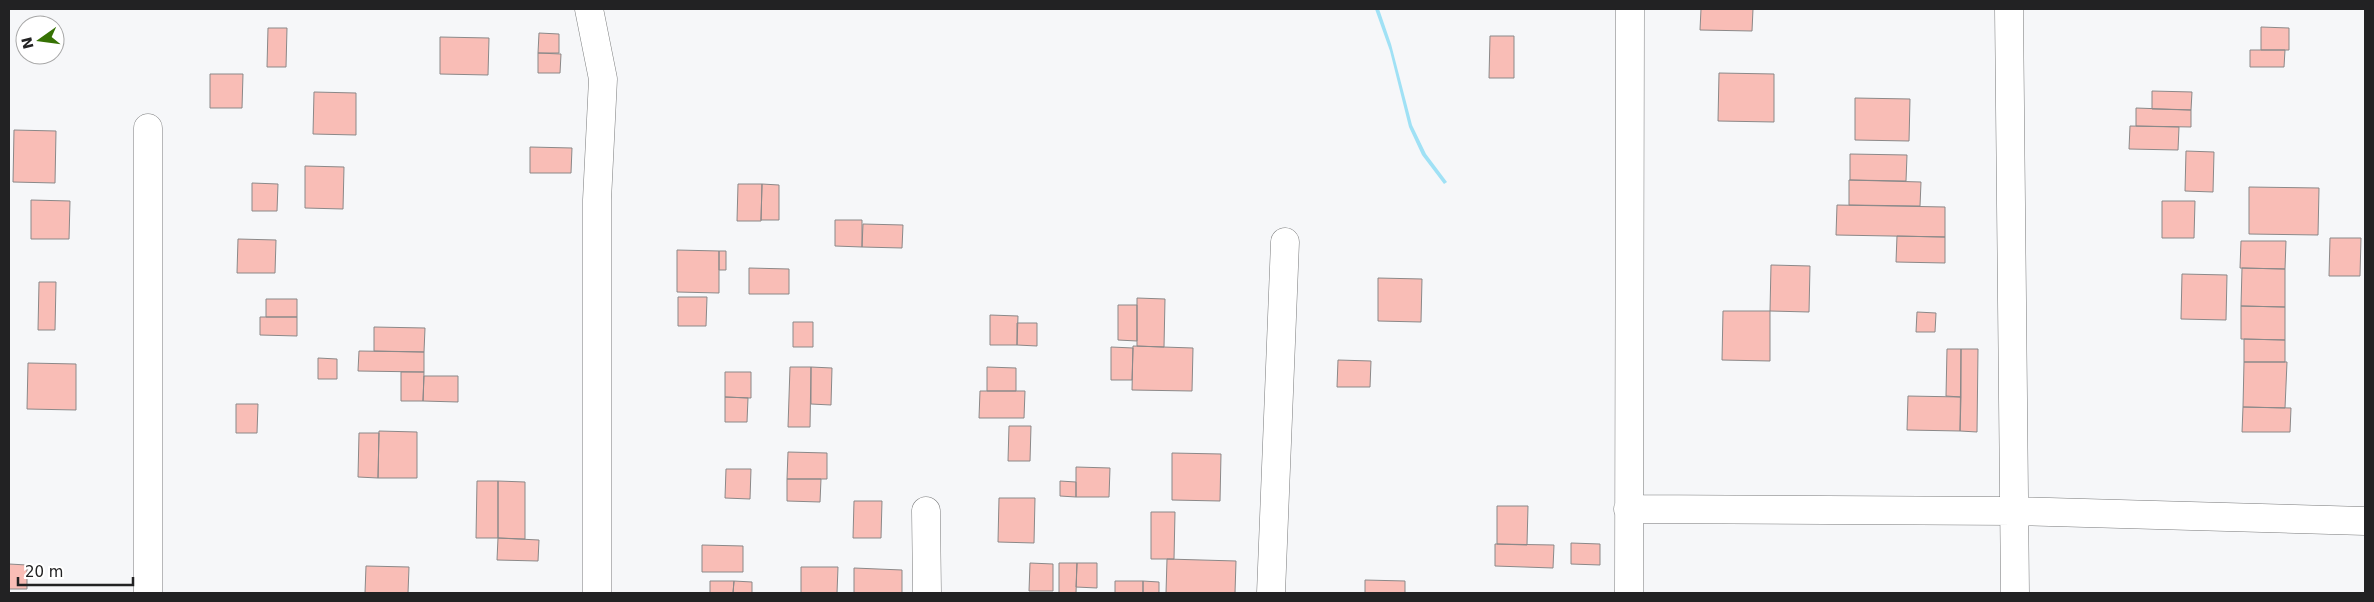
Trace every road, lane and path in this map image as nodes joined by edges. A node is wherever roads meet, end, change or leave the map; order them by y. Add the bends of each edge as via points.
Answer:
1 (589, 9) edge
2 (1630, 9) edge
3 (2009, 9) edge
4 (148, 128) dead end
5 (1285, 242) dead end
6 (1628, 509) junction
7 (926, 511) dead end
8 (2014, 511) junction
9 (2365, 520) edge
10 (148, 593) edge
11 (597, 593) edge
12 (927, 593) edge
13 (1271, 593) edge
14 (1629, 593) edge
15 (2016, 593) edge

1 - 11 street via 603,79 597,200
2 - 6 street
3 - 8 street
4 - 10 street
5 - 13 street
6 - 8 street
6 - 14 street
7 - 12 street
8 - 9 street
8 - 15 street

